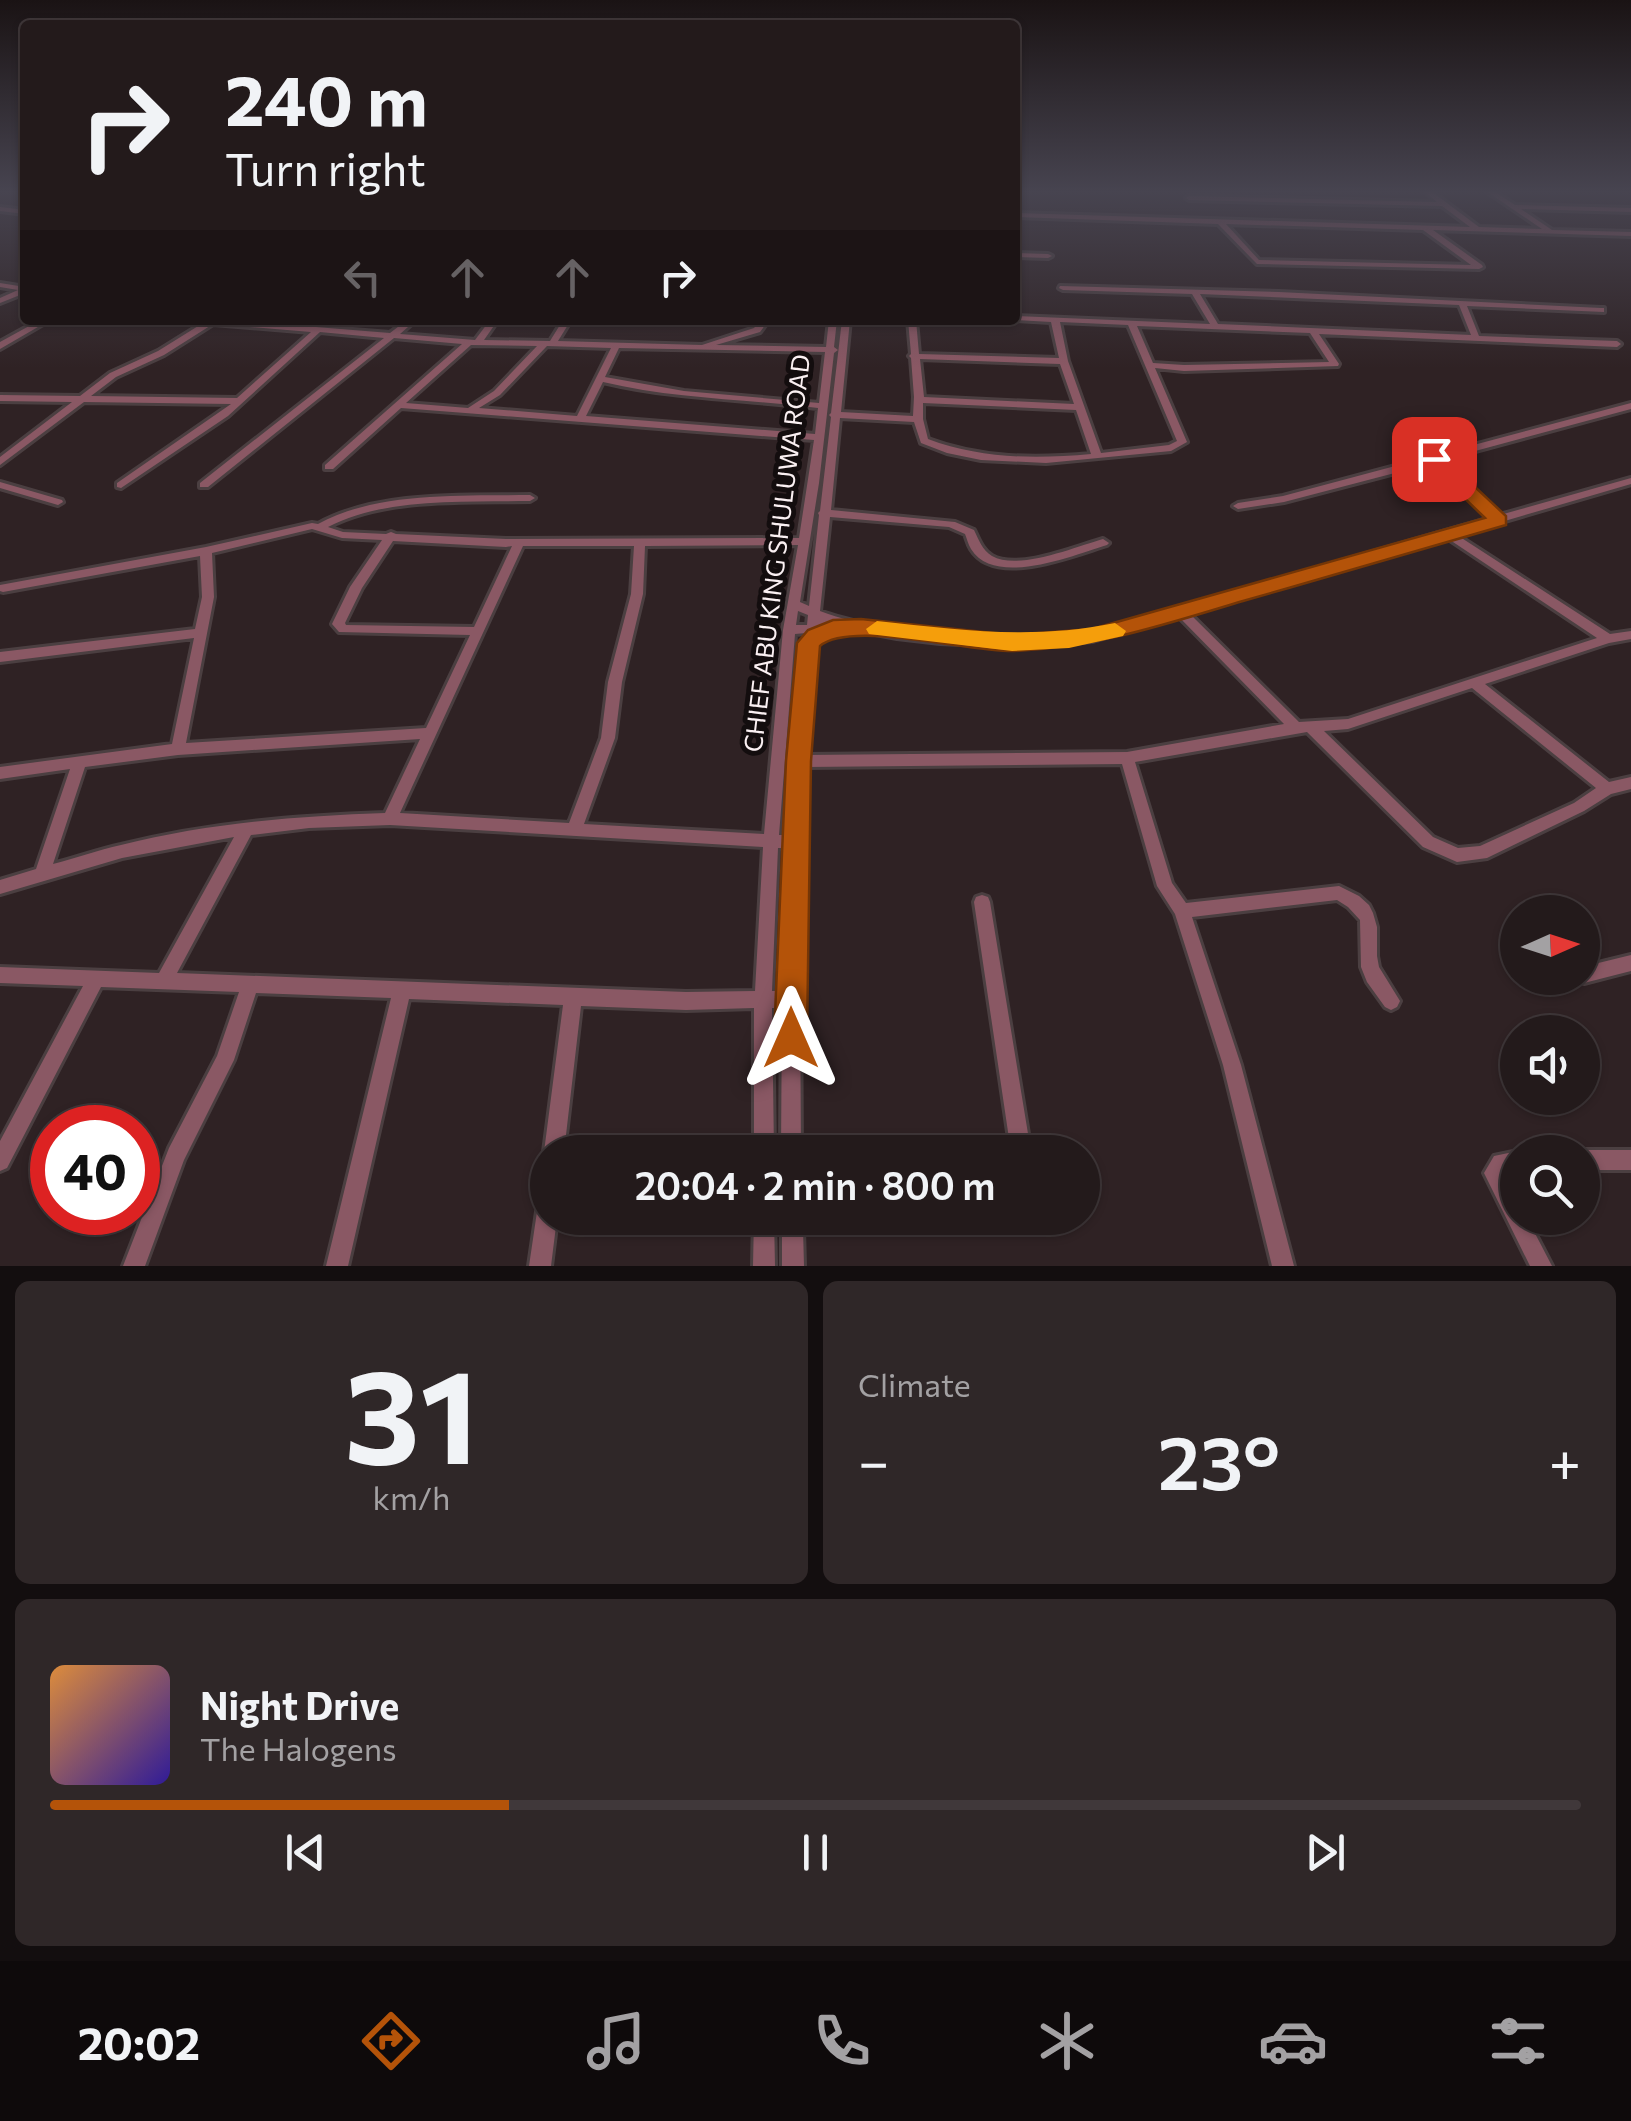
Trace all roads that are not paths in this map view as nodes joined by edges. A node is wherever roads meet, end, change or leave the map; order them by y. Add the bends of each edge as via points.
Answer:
1 (1246, 250) edge
2 (1454, 250) edge
3 (1020, 256) edge
4 (1048, 256) dead end
5 (1063, 288) dead end
6 (1194, 293) junction
7 (1463, 305) junction
8 (1600, 310) dead end
9 (1020, 318) edge
10 (1055, 320) junction
11 (1132, 324) junction
12 (37, 325) edge
13 (205, 325) edge
14 (246, 325) edge
15 (406, 325) edge
16 (489, 325) edge
17 (563, 325) edge
18 (761, 325) edge
19 (833, 325) edge
20 (844, 325) edge
21 (912, 325) edge
22 (1215, 326) junction
23 (318, 331) junction
24 (1313, 331) junction
25 (392, 338) junction
26 (1476, 338) junction
27 (474, 342) junction
28 (548, 344) junction
29 (1617, 344) dead end
30 (0, 346) edge
31 (616, 346) junction
32 (704, 347) junction
33 (835, 350) junction
34 (912, 356) junction
35 (1064, 361) junction
36 (1149, 365) junction
37 (600, 379) junction
38 (497, 393) junction
39 (0, 398) edge
40 (82, 400) junction
41 (919, 400) junction
42 (240, 401) junction
43 (398, 405) junction
44 (1631, 406) edge
45 (1079, 407) junction
46 (472, 409) junction
47 (493, 410) junction
48 (828, 411) junction
49 (580, 418) junction
50 (918, 419) junction
51 (819, 436) junction
52 (1097, 456) junction
53 (1434, 459) junction
54 (0, 462) edge
55 (329, 467) dead end
56 (1631, 481) edge
57 (121, 484) dead end
58 (0, 485) edge
59 (204, 485) dead end
60 (530, 498) dead end
61 (58, 502) dead end
62 (1238, 506) dead end
63 (823, 514) junction
64 (1499, 520) junction
65 (322, 526) junction
66 (1448, 534) junction
67 (391, 535) junction
68 (804, 540) junction
69 (640, 541) junction
70 (1103, 542) dead end
71 (519, 543) junction
72 (206, 551) junction
73 (3, 588) dead end
74 (815, 589) junction
75 (794, 604) junction
76 (1181, 612) junction
77 (836, 624) junction
78 (811, 628) junction
79 (789, 630) junction
80 (479, 631) junction
81 (201, 633) junction
82 (1631, 635) edge
83 (1608, 639) junction
84 (0, 657) edge
85 (1476, 684) junction
86 (1304, 728) junction
87 (431, 734) junction
88 (178, 748) junction
89 (1127, 758) junction
90 (798, 761) junction
91 (79, 762) junction
92 (0, 774) edge
93 (1631, 783) edge
94 (1607, 789) junction
95 (390, 819) junction
96 (575, 828) junction
97 (246, 829) junction
98 (771, 840) junction
99 (794, 842) junction
100 (43, 872) junction
101 (0, 886) edge
102 (982, 902) dead end
103 (1182, 911) junction
104 (1631, 963) edge
105 (1600, 971) edge
106 (0, 975) edge
107 (96, 978) junction
108 (164, 980) junction
109 (250, 985) junction
110 (402, 990) junction
111 (573, 996) junction
112 (763, 1000) junction
113 (790, 1000) junction
114 (1391, 1001) dead end
115 (556, 1135) edge
116 (764, 1135) edge
117 (791, 1135) edge
118 (1018, 1135) edge
119 (1600, 1160) edge
120 (1631, 1160) edge
121 (0, 1161) edge
122 (1500, 1162) edge
123 (1500, 1184) edge
124 (544, 1235) edge
125 (764, 1235) edge
126 (792, 1235) edge
127 (1526, 1235) edge
128 (134, 1266) edge
129 (338, 1266) edge
130 (540, 1266) edge
131 (764, 1266) edge
132 (792, 1266) edge
133 (1283, 1266) edge
134 (1541, 1266) edge

1 - 2 street via 1257,262 1478,268
3 - 4 street
5 - 6 street
6 - 7 street
6 - 22 street
7 - 8 street
7 - 26 street
9 - 10 street
10 - 11 street
10 - 35 street
11 - 22 street
11 - 36 street
12 - 30 street
13 - 40 street via 120,370
14 - 23 street
15 - 25 street
16 - 27 street
17 - 28 street
18 - 32 street
19 - 33 street, CHIEF ABU KING SHULUWA ROAD
20 - 33 street
21 - 34 street
22 - 24 street
23 - 25 street
23 - 42 street
24 - 26 street
24 - 36 street via 1335,364
25 - 27 street
25 - 59 street
26 - 29 street
27 - 28 street
27 - 43 street
28 - 31 street
28 - 38 street
31 - 32 street
31 - 37 street
32 - 33 street
33 - 48 street
34 - 35 street
34 - 41 street
35 - 45 street
36 - 52 street via 1182,442
37 - 48 street via 670,395 782,400
37 - 49 street
38 - 46 street
38 - 47 street
39 - 40 street
40 - 42 street
40 - 54 street
41 - 45 street
41 - 50 street
42 - 57 street
43 - 46 street
43 - 55 street
44 - 53 street
45 - 52 street
46 - 47 street
47 - 49 street
48 - 50 street
48 - 51 street, CHIEF ABU KING SHULUWA ROAD
48 - 63 street
49 - 51 street
50 - 52 street via 924,440 948,448 1044,462
51 - 68 street, CHIEF ABU KING SHULUWA ROAD
53 - 62 street
53 - 64 street
56 - 64 street
58 - 61 street
60 - 65 street via 414,502
63 - 70 street via 951,524 970,532 983,559 1004,566
63 - 74 street
64 - 66 street
65 - 67 street via 342,536
65 - 72 street
66 - 76 street
66 - 83 street
67 - 71 street
67 - 80 street via 338,624
68 - 69 street
68 - 75 street, CHIEF ABU KING SHULUWA ROAD
69 - 71 street
69 - 96 street via 637,594 610,724
71 - 80 street
72 - 73 street
72 - 81 street
74 - 77 street
74 - 78 street
75 - 78 street
75 - 79 street, CHIEF ABU KING SHULUWA ROAD
76 - 77 street via 1047,642 968,641
76 - 86 street
77 - 78 street
77 - 78 street
78 - 79 street
78 - 90 street
79 - 98 street, CHIEF ABU KING SHULUWA ROAD
80 - 87 street
81 - 84 street
81 - 88 street
82 - 83 street
83 - 85 street
85 - 86 street via 1348,724
85 - 94 street
86 - 89 street
86 - 94 street via 1428,842 1457,854 1482,853
87 - 88 street
87 - 95 street
88 - 91 street
89 - 90 street
89 - 103 street via 1165,886
90 - 99 street
91 - 92 street
91 - 100 street
93 - 94 street
95 - 96 street
95 - 97 street
96 - 98 street
97 - 100 street
97 - 108 street
98 - 99 street
98 - 112 street, CHIEF ABU KING SHULUWA ROAD
99 - 113 street
100 - 101 street
102 - 118 street
103 - 114 street via 1338,894 1368,920 1370,966
103 - 133 street via 1232,1065
104 - 105 street
106 - 107 street
107 - 108 street
107 - 121 street
108 - 109 street
109 - 110 street
109 - 128 street via 225,1060 176,1155
110 - 111 street
110 - 129 street
111 - 112 street
111 - 115 street
112 - 113 street
112 - 116 street, CHIEF ABU KING SHULUWA ROAD
113 - 117 street
119 - 120 street
122 - 123 street via 1494,1172
124 - 130 street
125 - 131 street
126 - 132 street
127 - 134 street

